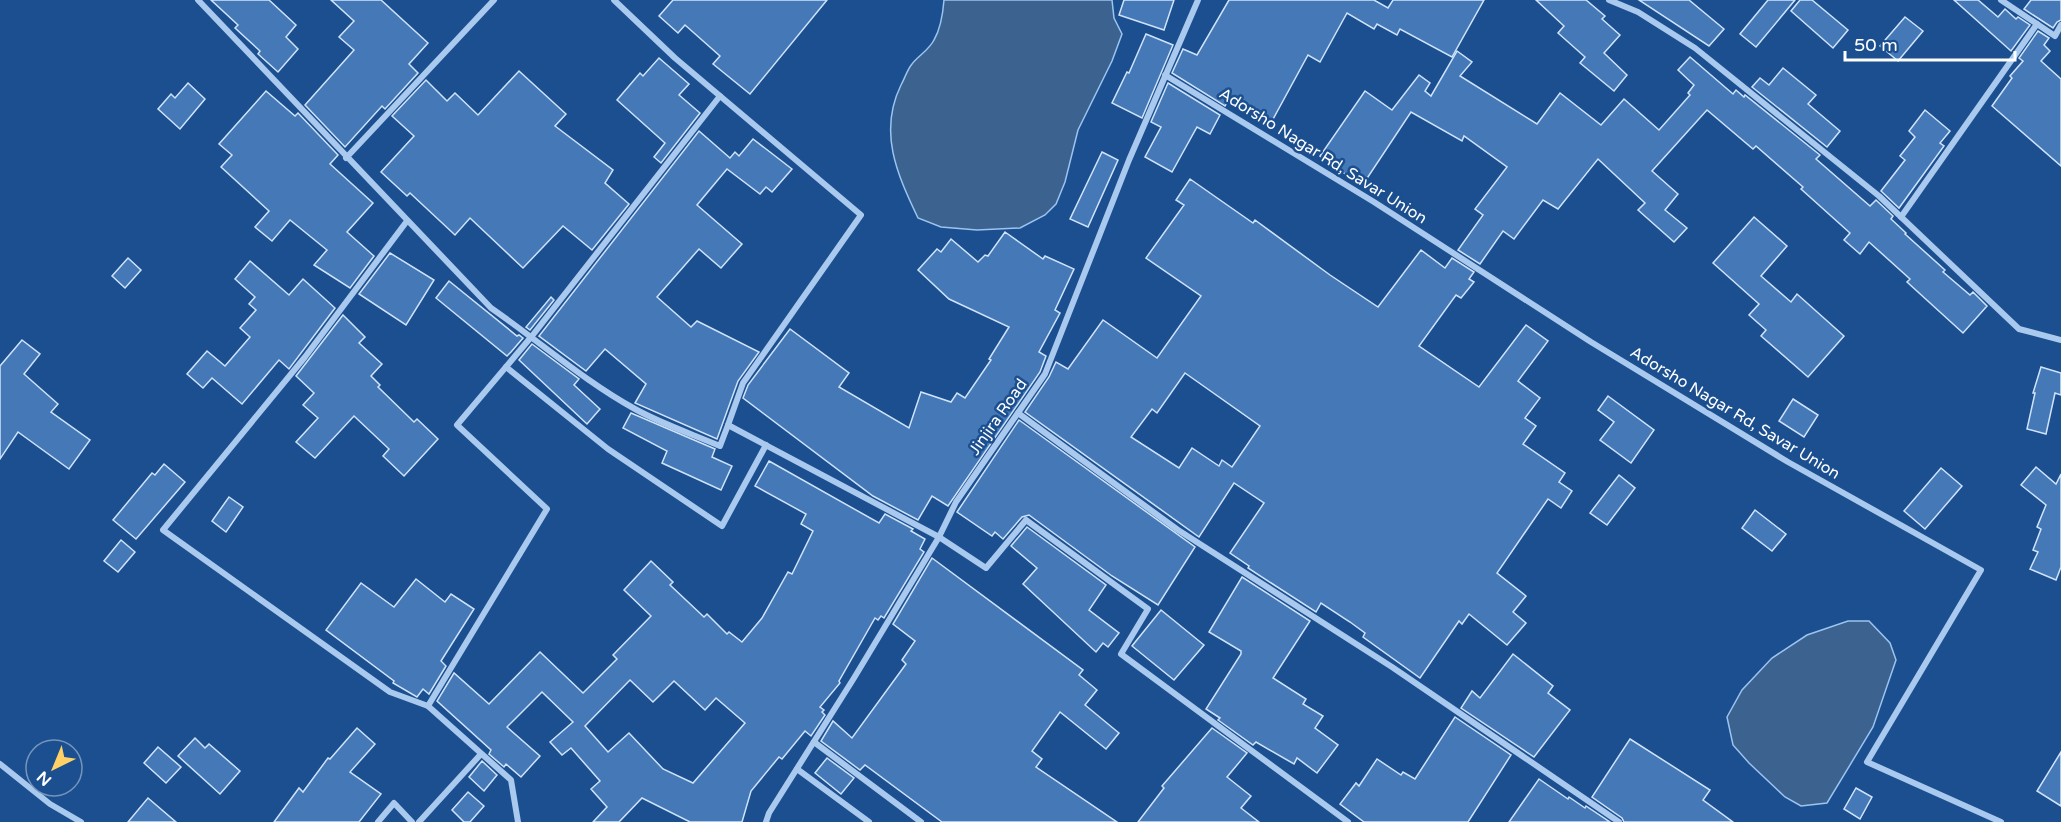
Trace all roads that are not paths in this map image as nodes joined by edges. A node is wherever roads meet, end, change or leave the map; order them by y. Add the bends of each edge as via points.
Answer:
1 (198, 0) edge
2 (494, 0) edge
3 (614, 0) edge
4 (1198, 0) edge
5 (1609, 0) edge
6 (2001, 0) edge
7 (2037, 24) junction
8 (2061, 25) edge
9 (1165, 75) junction
10 (720, 96) junction
11 (346, 158) junction
12 (1901, 217) junction
13 (406, 221) junction
14 (532, 336) junction
15 (2061, 340) edge
16 (506, 367) junction
17 (1018, 413) junction
18 (728, 425) junction
19 (766, 445) junction
20 (939, 537) junction
21 (428, 706) junction
22 (814, 742) junction
23 (481, 753) junction
24 (0, 764) edge
25 (797, 769) junction
26 (913, 820) edge
27 (81, 822) edge
28 (378, 822) edge
29 (412, 822) edge
30 (419, 822) edge
31 (518, 822) edge
32 (766, 822) edge
33 (869, 822) edge
34 (921, 822) edge
35 (1348, 822) edge
36 (1619, 822) edge
37 (2001, 822) edge

1 - 11 street
2 - 11 street
3 - 10 street
4 - 9 street, Jinjira Road
5 - 12 street via 1638,12 1695,48
6 - 7 street
7 - 8 street via 2055,36
7 - 12 street
9 - 17 street, Jinjira Road via 1044,374
9 - 37 street, Adorsho Nagar Rd, Savar Union via 1788,462 1981,570 1867,762
10 - 14 street
10 - 18 street via 861,215 743,383
11 - 13 street
12 - 15 street via 2019,329
13 - 14 street via 491,308
13 - 21 street via 305,357 163,530 390,692
14 - 16 street
14 - 18 street via 562,361 635,409 720,446
16 - 19 street via 608,448 722,526
16 - 21 street via 457,425 546,509
17 - 20 street, Jinjira Road via 956,502
17 - 36 street via 1178,530 1392,667
18 - 19 street
19 - 20 street
20 - 22 street, Jinjira Road
20 - 35 street via 986,567 1026,520 1148,609 1121,654
21 - 23 street
22 - 25 street, Jinjira Road
22 - 26 street
23 - 30 street
23 - 31 street via 511,780
24 - 27 street via 50,804
25 - 32 street, Jinjira Road
25 - 33 street
26 - 34 street
28 - 29 street via 394,803

